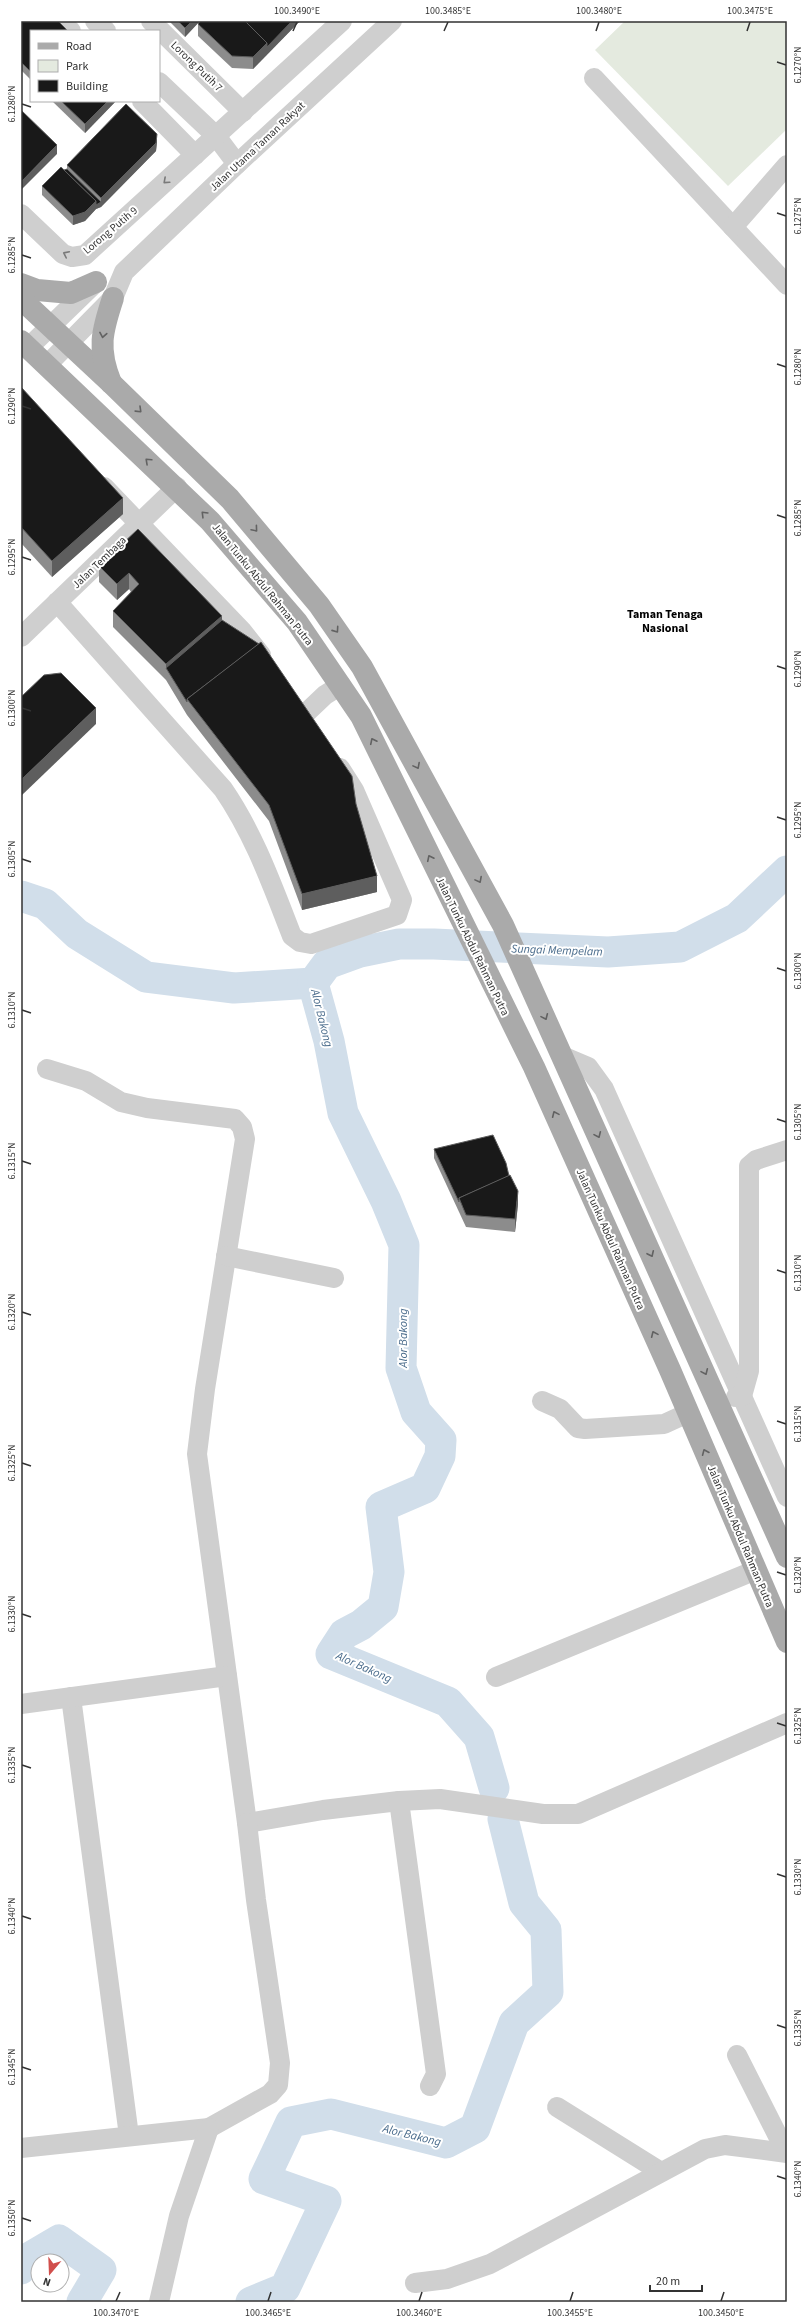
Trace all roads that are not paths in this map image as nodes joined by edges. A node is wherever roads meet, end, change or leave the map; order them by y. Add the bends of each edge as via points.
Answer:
1 (60, 21) edge
2 (96, 21) edge
3 (151, 21) edge
4 (342, 21) edge
5 (392, 21) edge
6 (70, 30) edge
7 (105, 30) edge
8 (594, 78) dead end
9 (160, 83) edge
10 (143, 102) edge
11 (243, 112) junction
12 (216, 136) junction
13 (195, 155) junction
14 (237, 164) junction
15 (787, 166) edge
16 (21, 214) edge
17 (733, 227) junction
18 (124, 272) junction
19 (96, 282) junction
20 (21, 284) edge
21 (787, 285) edge
22 (113, 298) junction
23 (21, 299) edge
24 (49, 326) junction
25 (67, 343) junction
26 (25, 344) edge
27 (47, 365) junction
28 (111, 382) junction
29 (91, 472) edge
30 (177, 488) junction
31 (139, 524) junction
32 (57, 602) junction
33 (21, 637) edge
34 (274, 672) edge
35 (341, 685) junction
36 (292, 696) edge
37 (330, 752) edge
38 (562, 1056) junction
39 (47, 1069) dead end
40 (787, 1150) edge
41 (226, 1256) junction
42 (334, 1278) dead end
43 (742, 1396) junction
44 (542, 1401) dead end
45 (718, 1402) junction
46 (688, 1413) junction
47 (787, 1497) edge
48 (787, 1557) edge
49 (756, 1570) junction
50 (787, 1642) edge
51 (227, 1676) junction
52 (496, 1677) dead end
53 (71, 1697) junction
54 (21, 1704) edge
55 (787, 1723) edge
56 (399, 1801) junction
57 (247, 1823) junction
58 (737, 2055) dead end
59 (430, 2086) dead end
60 (557, 2107) dead end
61 (209, 2128) junction
62 (129, 2136) junction
63 (21, 2148) edge
64 (787, 2153) edge
65 (661, 2172) junction
66 (415, 2283) dead end
67 (159, 2302) edge

1 - 6 street
2 - 7 street
3 - 11 street, Lorong Putih 7
4 - 11 street, Lorong Putih 9
5 - 14 street, Jalan Utama Taman Rakyat
8 - 17 street
9 - 12 street
10 - 13 street
11 - 12 street, Lorong Putih 9
12 - 13 street, Lorong Putih 9
12 - 14 street
13 -> 16 street, Lorong Putih 9 via 85,255 72,257 63,254
14 - 18 street, Jalan Utama Taman Rakyat
15 - 17 street
17 - 21 street
18 - 19 street, Jalan Utama Taman Rakyat
18 - 22 street, Jalan Utama Taman Rakyat
19 - 20 main road via 71,293 37,290
19 - 24 street, Jalan Utama Taman Rakyat
22 - 25 street, Jalan Utama Taman Rakyat
22 -> 28 main road via 101,345 103,364
23 - 24 main road
24 - 25 main road
24 - 26 street, Jalan Utama Taman Rakyat
25 - 26 main road via 48,348
25 - 27 street, Jalan Utama Taman Rakyat
25 - 28 main road
26 - 27 main road, Jalan Tunku Abdul Rahman Putra
30 -> 27 main road, Jalan Tunku Abdul Rahman Putra
28 -> 38 main road via 230,499 319,605 362,667 503,925
29 - 31 street
30 - 31 street, Jalan Tembaga
35 -> 30 main road, Jalan Tunku Abdul Rahman Putra via 297,622 210,521
31 - 32 street, Jalan Tembaga
31 - 34 street via 242,631
32 - 33 street, Jalan Tembaga
32 - 37 street via 223,788 242,816 256,845 292,936 300,942 311,944 397,915 402,900 354,790
35 - 36 street via 325,695 310,720
46 -> 35 main road, Jalan Tunku Abdul Rahman Putra via 537,1074 361,716
38 - 43 street via 588,1067 604,1089
38 -> 45 main road
39 - 41 street via 86,1081 121,1102 147,1108 235,1119 242,1127 245,1138
40 - 43 street via 756,1160 749,1166 747,1174 749,1370
41 - 42 street
41 - 51 street via 197,1454
43 - 45 street
43 - 47 street
44 - 46 street via 560,1409 578,1428 585,1429 664,1424
45 - 48 main road
49 -> 46 main road, Jalan Tunku Abdul Rahman Putra
49 - 50 main road, Jalan Tunku Abdul Rahman Putra
49 - 52 street
51 - 53 street
51 - 57 street
53 - 54 street
53 - 62 street
55 - 56 street via 578,1814 543,1814 440,1799
56 - 57 street
56 - 59 street via 436,2074
57 - 61 street via 281,2074 278,2085 270,2094
58 - 64 street
60 - 65 street
61 - 62 street
61 - 67 street via 179,2216
62 - 63 street
64 - 65 street via 725,2145 705,2149
65 - 66 street via 490,2264 446,2279

